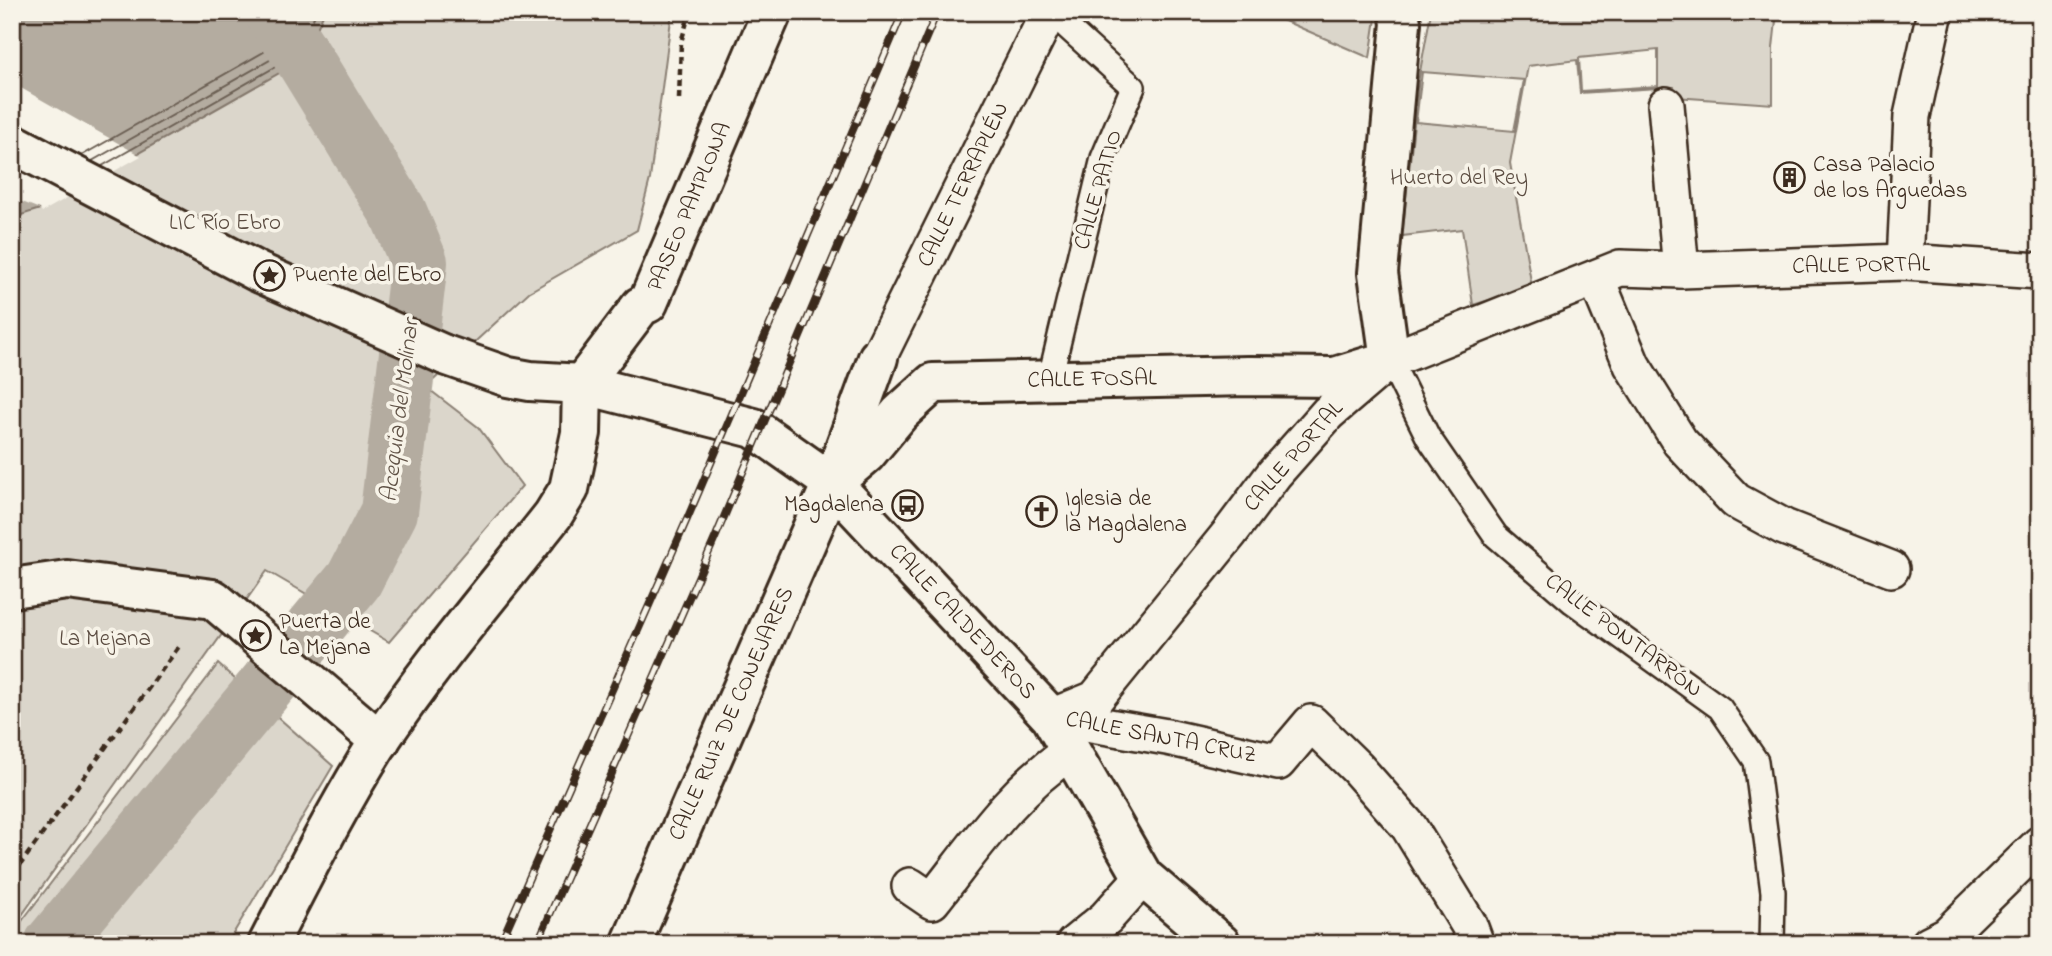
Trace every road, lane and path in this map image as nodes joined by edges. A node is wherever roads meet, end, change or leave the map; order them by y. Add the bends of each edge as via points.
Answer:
1 (772, 12) edge
2 (1399, 12) edge
3 (1935, 12) edge
4 (1058, 19) edge
5 (1666, 105) dead end
6 (12, 143) edge
7 (1905, 262) junction
8 (1681, 270) junction
9 (2040, 271) edge
10 (1595, 278) junction
11 (878, 358) joint
12 (1390, 360) junction
13 (1049, 382) junction
14 (582, 384) junction
15 (832, 483) junction
16 (1891, 569) dead end
17 (12, 589) edge
18 (214, 599) junction
19 (1051, 717) junction
20 (380, 741) junction
21 (1071, 751) junction
22 (2040, 844) edge
23 (12, 876) edge
24 (1143, 877) junction
25 (910, 886) dead end
26 (1114, 931) edge
27 (268, 944) edge
28 (631, 944) edge
29 (1073, 944) edge
30 (1221, 944) edge
31 (1476, 944) edge
32 (1772, 944) edge
33 (1929, 944) edge

1 - 14 street, PASEO PAMPLONA via 648,303 641,306
2 - 12 street via 1378,273
3 - 7 street via 1912,116
4 - 11 street, CALLE TERRAPLÉN
4 - 13 lane, CALLE PATIO via 1133,87 1103,158
5 - 8 street
6 - 14 street, CALLE CALDEDEROS via 258,272 445,355 508,377
7 - 8 street, CALLE PORTAL
7 - 9 street, CALLE PORTAL
8 - 10 street, CALLE PORTAL via 1620,268
10 - 12 street, CALLE PORTAL
10 - 16 street via 1632,365 1680,442 1736,500 1784,527
11 - 15 street, CALLE RUIZ DE CONEJARES
12 - 13 street, CALLE FOSAL via 1335,377
12 - 19 street, CALLE PORTAL via 1328,413 1274,474 1095,699
12 - 32 lane, CALLE PONTARRÓN via 1428,437 1496,536 1573,602 1720,708 1756,761 1773,892
13 - 15 street, CALLE FOSAL via 933,383
14 - 15 street, CALLE CALDEDEROS via 754,428
14 - 20 street via 581,433 569,489
15 - 19 street, CALLE CALDEDEROS
15 - 28 street, CALLE RUIZ DE CONEJARES
17 - 18 street via 67,580
18 - 20 street
18 - 23 path
19 - 21 street, CALLE CALDEDEROS
19 - 31 street, CALLE SANTA CRUZ via 1278,762 1311,723 1409,827
20 - 27 street via 332,817
21 - 24 street, CALLE CALDEDEROS
21 - 25 street via 1014,798 932,901
22 - 33 street via 1992,897 1947,935
24 - 26 street
24 - 30 street, CALLE CALDEDEROS
26 - 29 street

